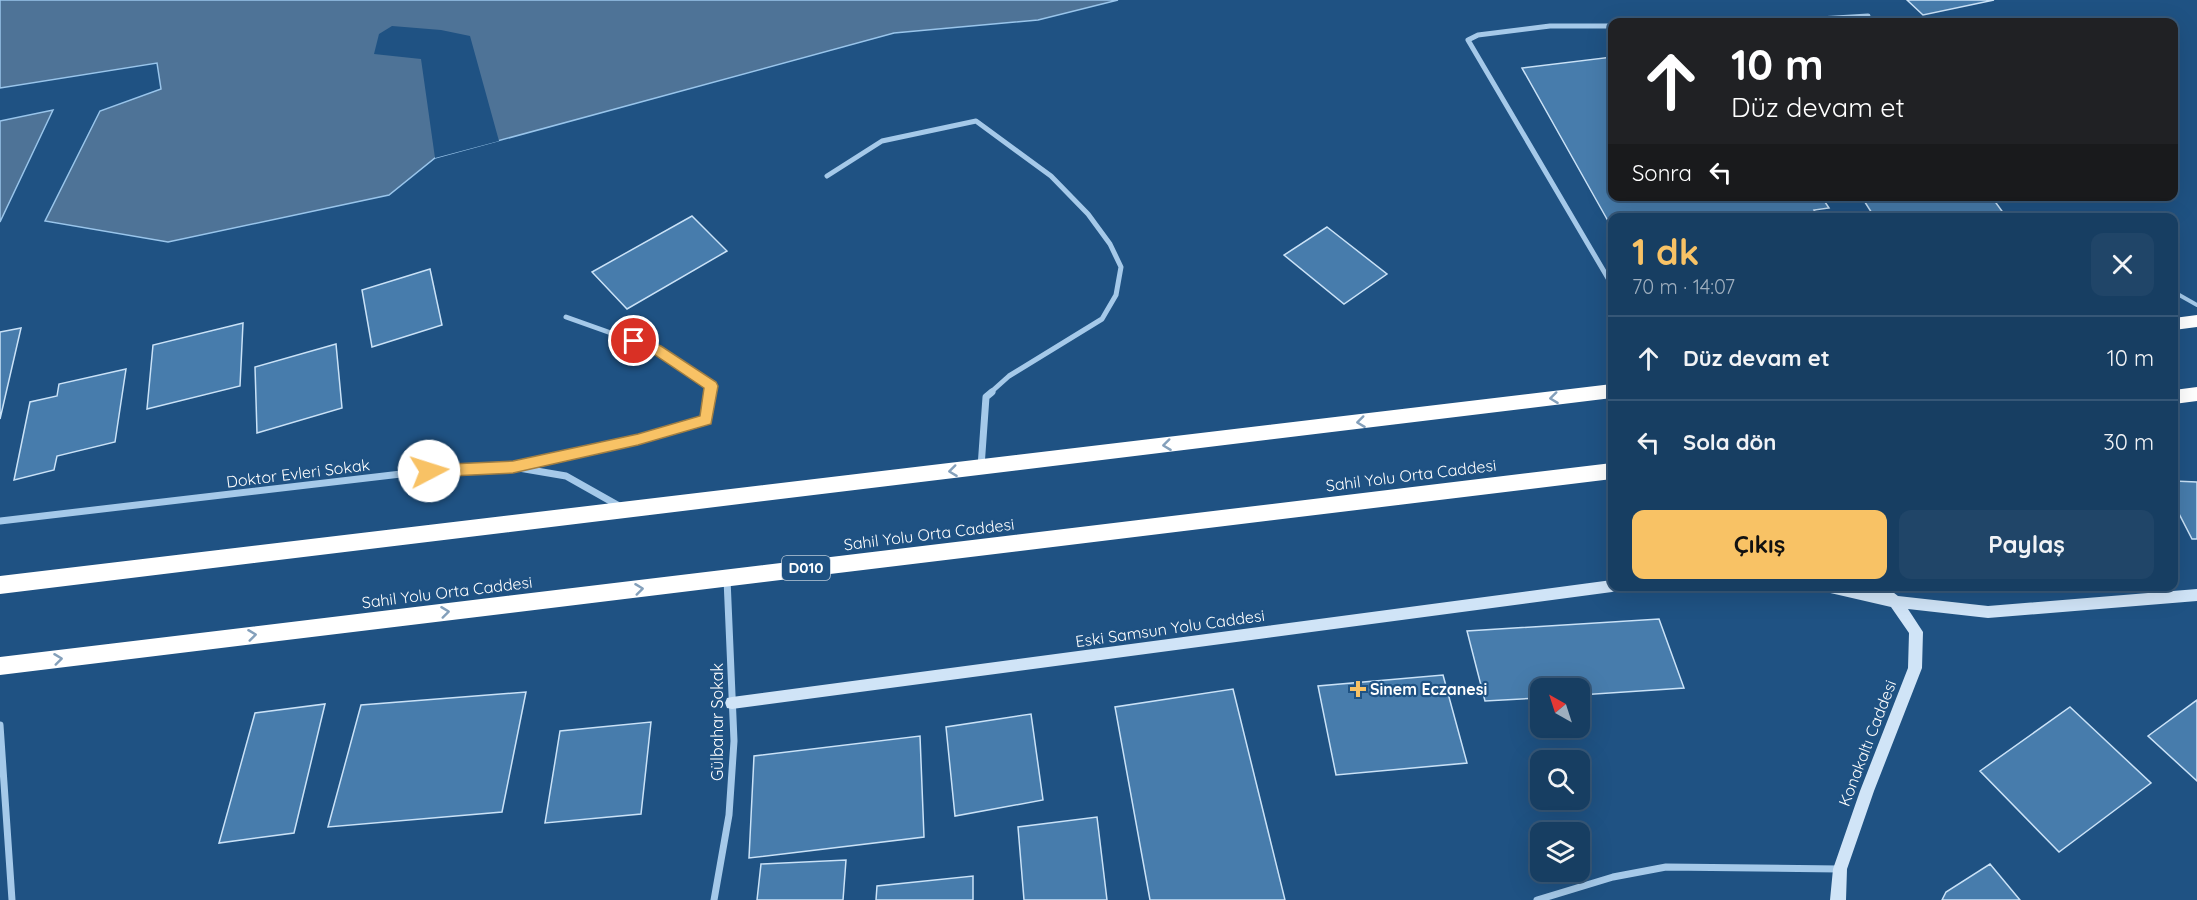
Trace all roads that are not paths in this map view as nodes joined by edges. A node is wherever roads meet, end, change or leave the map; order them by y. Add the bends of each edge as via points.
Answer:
1 (1868, 16) dead end
2 (1836, 18) edge
3 (1608, 26) edge
4 (827, 176) dead end
5 (1608, 278) edge
6 (2178, 294) edge
7 (2197, 305) edge
8 (566, 317) dead end
9 (2197, 321) edge
10 (2178, 323) edge
11 (1608, 391) edge
12 (2197, 394) edge
13 (2178, 396) edge
14 (513, 467) junction
15 (981, 467) junction
16 (1608, 471) edge
17 (626, 510) junction
18 (0, 521) edge
19 (727, 578) junction
20 (0, 585) edge
21 (1608, 587) edge
22 (1848, 591) edge
23 (1881, 591) edge
24 (1894, 591) edge
25 (2197, 595) edge
26 (1895, 602) junction
27 (0, 666) edge
28 (732, 703) junction
29 (0, 725) edge
30 (1840, 869) junction
31 (12, 900) edge
32 (714, 900) edge
33 (1537, 900) edge
34 (1838, 900) edge

1 - 2 street
3 - 5 street via 1550,26 1468,40
4 - 15 street via 882,141 976,121 1051,176 1088,214 1110,244 1121,267 1116,295 1102,319 1010,376 986,397
6 - 7 lane
8 - 14 street via 656,349 711,386 706,420 638,440
9 - 10 highway
11 -> 15 highway
12 - 13 highway
14 - 17 street, Doktor Evleri Sokak via 566,476
14 - 18 street, Doktor Evleri Sokak via 452,468
15 -> 17 highway
16 - 19 highway, Sahil Yolu Orta Caddesi / D010
17 - 20 highway
27 -> 19 highway, Sahil Yolu Orta Caddesi / D010
19 - 28 street, Gülbahar Sokak
21 - 28 street, Eski Samsun Yolu Caddesi
22 - 26 street
23 - 26 street, Konakaltı Caddesi
24 - 26 street, Konakaltı Caddesi
25 - 26 street via 1988,612
26 - 30 street, Konakaltı Caddesi via 1916,632 1915,669
28 - 32 street, Gülbahar Sokak via 734,741 729,815
29 - 31 street
30 - 33 street via 1666,867 1613,877
30 - 34 street, Konakaltı Caddesi

